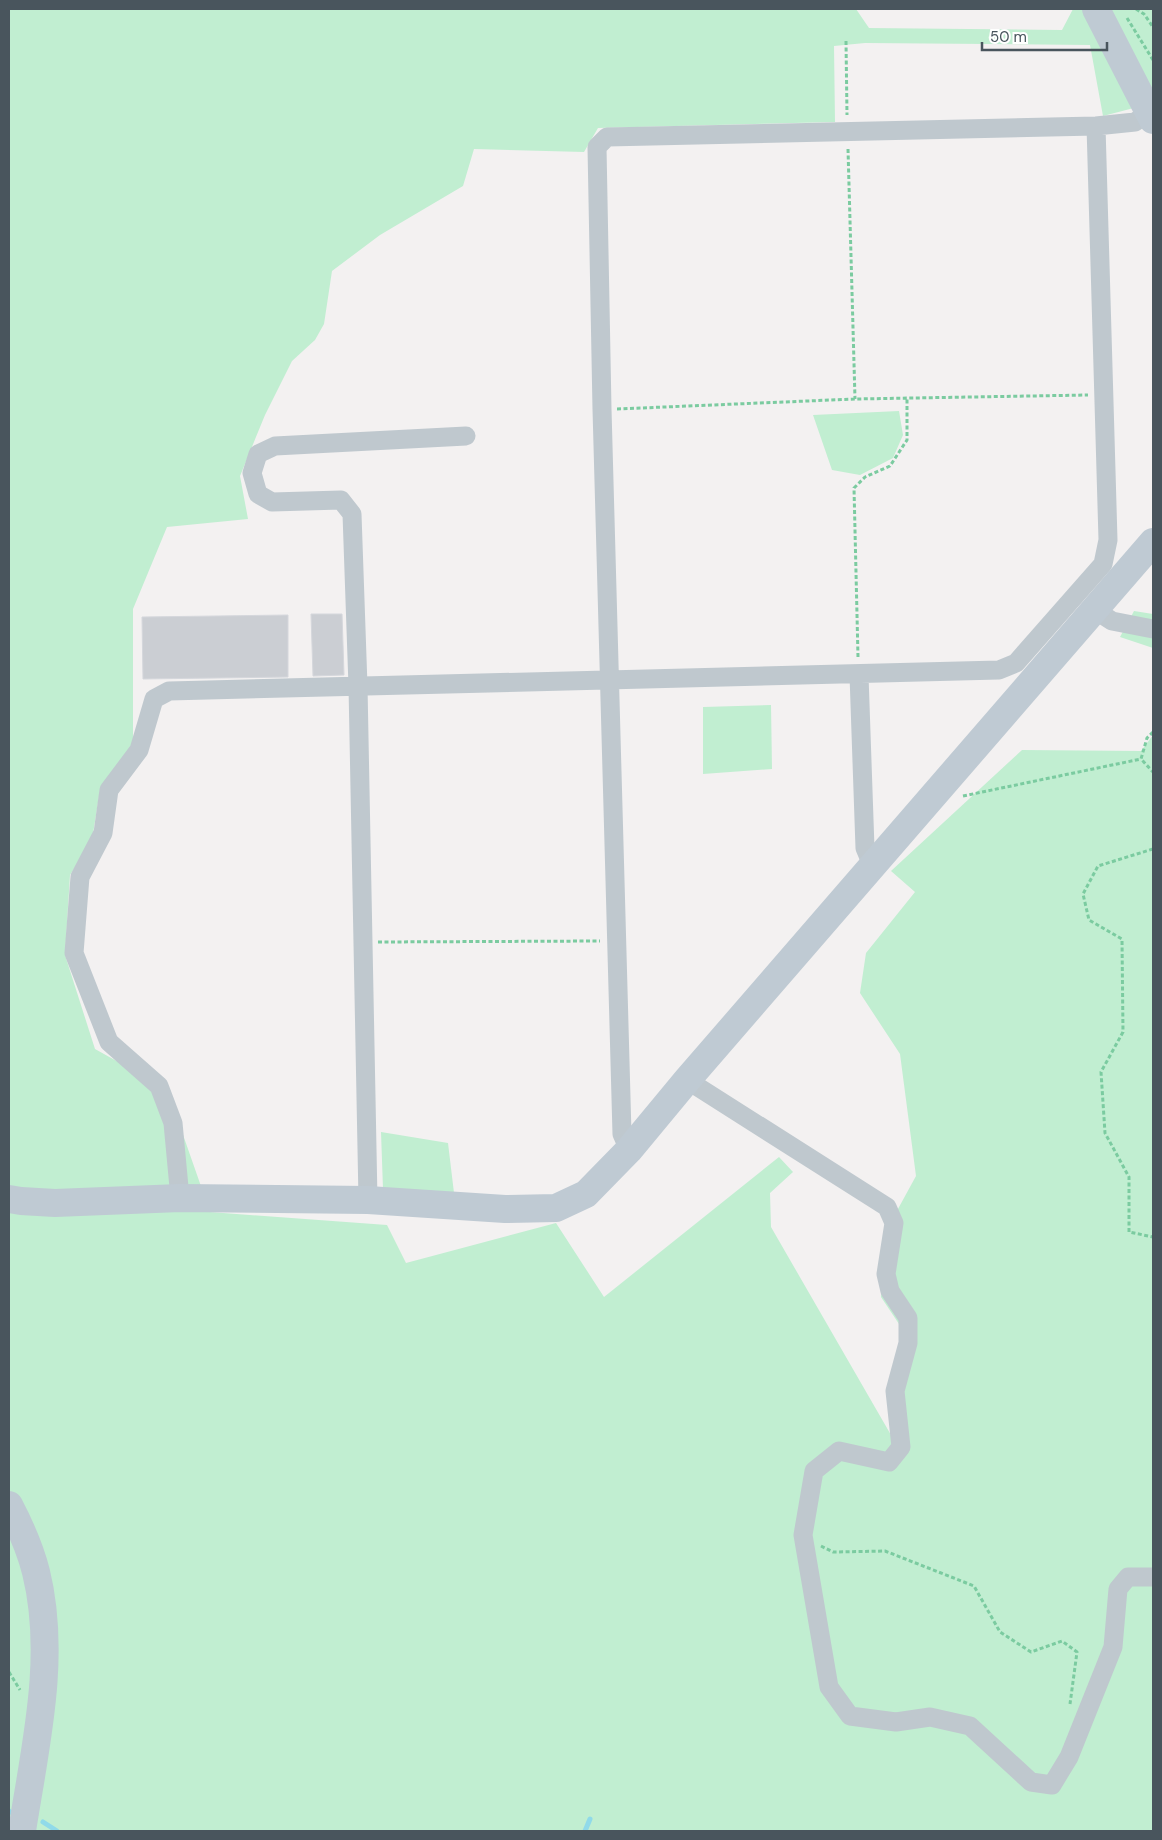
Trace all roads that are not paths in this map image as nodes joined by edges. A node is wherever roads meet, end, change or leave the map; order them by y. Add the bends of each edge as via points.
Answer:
1 (1096, 9) edge
2 (1151, 116) edge
3 (1096, 126) junction
4 (466, 436) dead end
5 (1153, 542) edge
6 (1095, 610) junction
7 (1153, 629) edge
8 (859, 675) junction
9 (609, 679) junction
10 (358, 686) junction
11 (873, 867) junction
12 (687, 1080) junction
13 (628, 1150) junction
14 (180, 1198) junction
15 (9, 1199) edge
16 (368, 1200) junction
17 (9, 1505) edge
18 (1153, 1577) edge
19 (22, 1831) edge

1 - 2 street
2 - 3 street via 1135,122
3 - 8 street via 1108,540 1103,564 1016,663 999,670
3 - 9 street via 607,137 596,147
4 - 10 street via 275,446 258,454 252,473 258,494 272,502 341,500 352,514
5 - 6 street
6 - 7 street via 1112,621
6 - 11 street
8 - 9 street
8 - 11 street via 865,848
9 - 10 street
9 - 13 street via 622,1134
10 - 14 street via 169,691 154,699 139,750 109,790 103,833 80,877 74,953 109,1042 159,1086 173,1123
10 - 16 street
11 - 12 street
12 - 13 street
12 - 18 street via 887,1207 894,1223 886,1274 890,1291 908,1318 908,1343 895,1391 901,1447 889,1462 839,1451 814,1471 803,1535 829,1686 850,1716 896,1722 930,1717 970,1726 1031,1782 1052,1785 1069,1757 1113,1647 1118,1588 1128,1577
13 - 16 street via 586,1194 556,1208 505,1209
14 - 15 street via 55,1203
14 - 16 street
17 - 19 street via 22,1530 36,1572 45,1658

